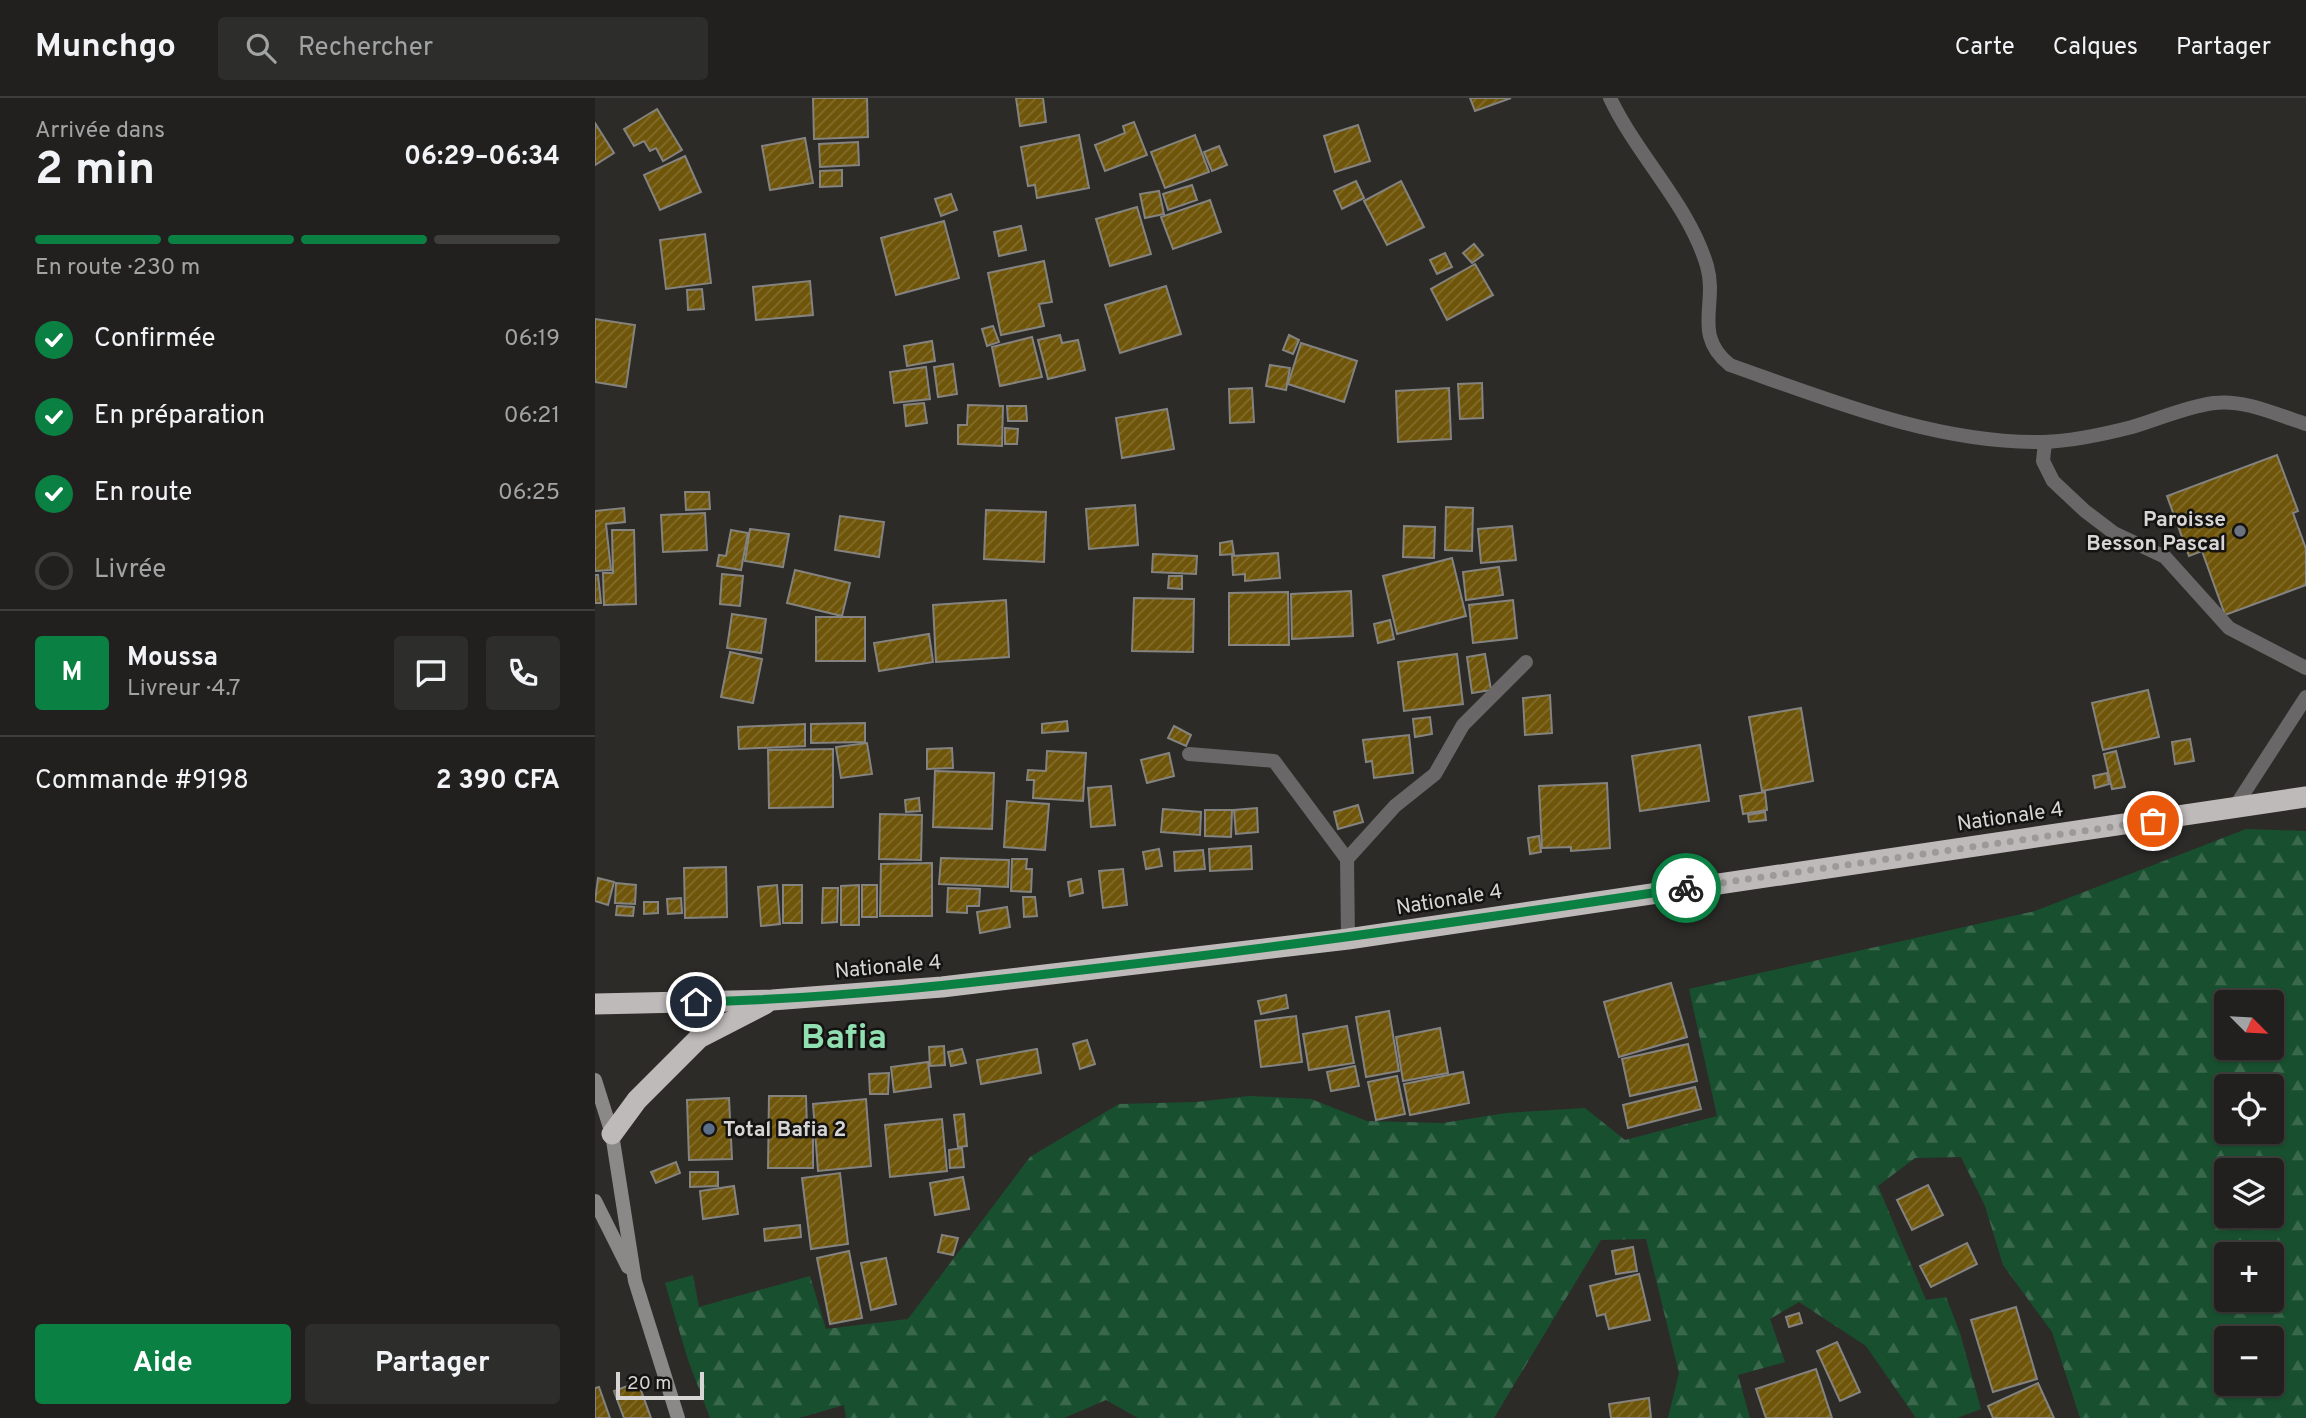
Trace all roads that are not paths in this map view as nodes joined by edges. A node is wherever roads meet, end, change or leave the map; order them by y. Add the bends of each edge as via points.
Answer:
1 (1609, 98) edge
2 (2306, 424) edge
3 (2045, 442) junction
4 (1526, 662) dead end
5 (2306, 668) edge
6 (2306, 697) edge
7 (1189, 754) dead end
8 (2306, 797) edge
9 (2234, 810) junction
10 (1347, 859) junction
11 (1348, 939) junction
12 (772, 1000) junction
13 (595, 1004) edge
14 (595, 1080) edge
15 (612, 1134) junction
16 (595, 1201) edge
17 (635, 1281) junction
18 (678, 1418) edge

1 - 3 street via 1625,130 1697,236 1708,270 1709,340 1716,354 1730,365 1840,404 1938,430
2 - 3 street via 2250,406 2215,403 2133,426
3 - 5 street via 2043,461 2053,481 2085,511 2114,533 2165,557 2229,628
4 - 10 street via 1464,725 1435,774 1395,806
6 - 9 street
7 - 10 street via 1274,761
8 - 9 highway, Nationale 4
9 - 11 highway, Nationale 4
10 - 11 street
11 - 12 highway, Nationale 4 via 942,987
12 - 13 highway, Nationale 4
12 - 15 highway via 699,1038 637,1100
14 - 15 main road
15 - 17 main road
16 - 17 main road
17 - 18 main road

